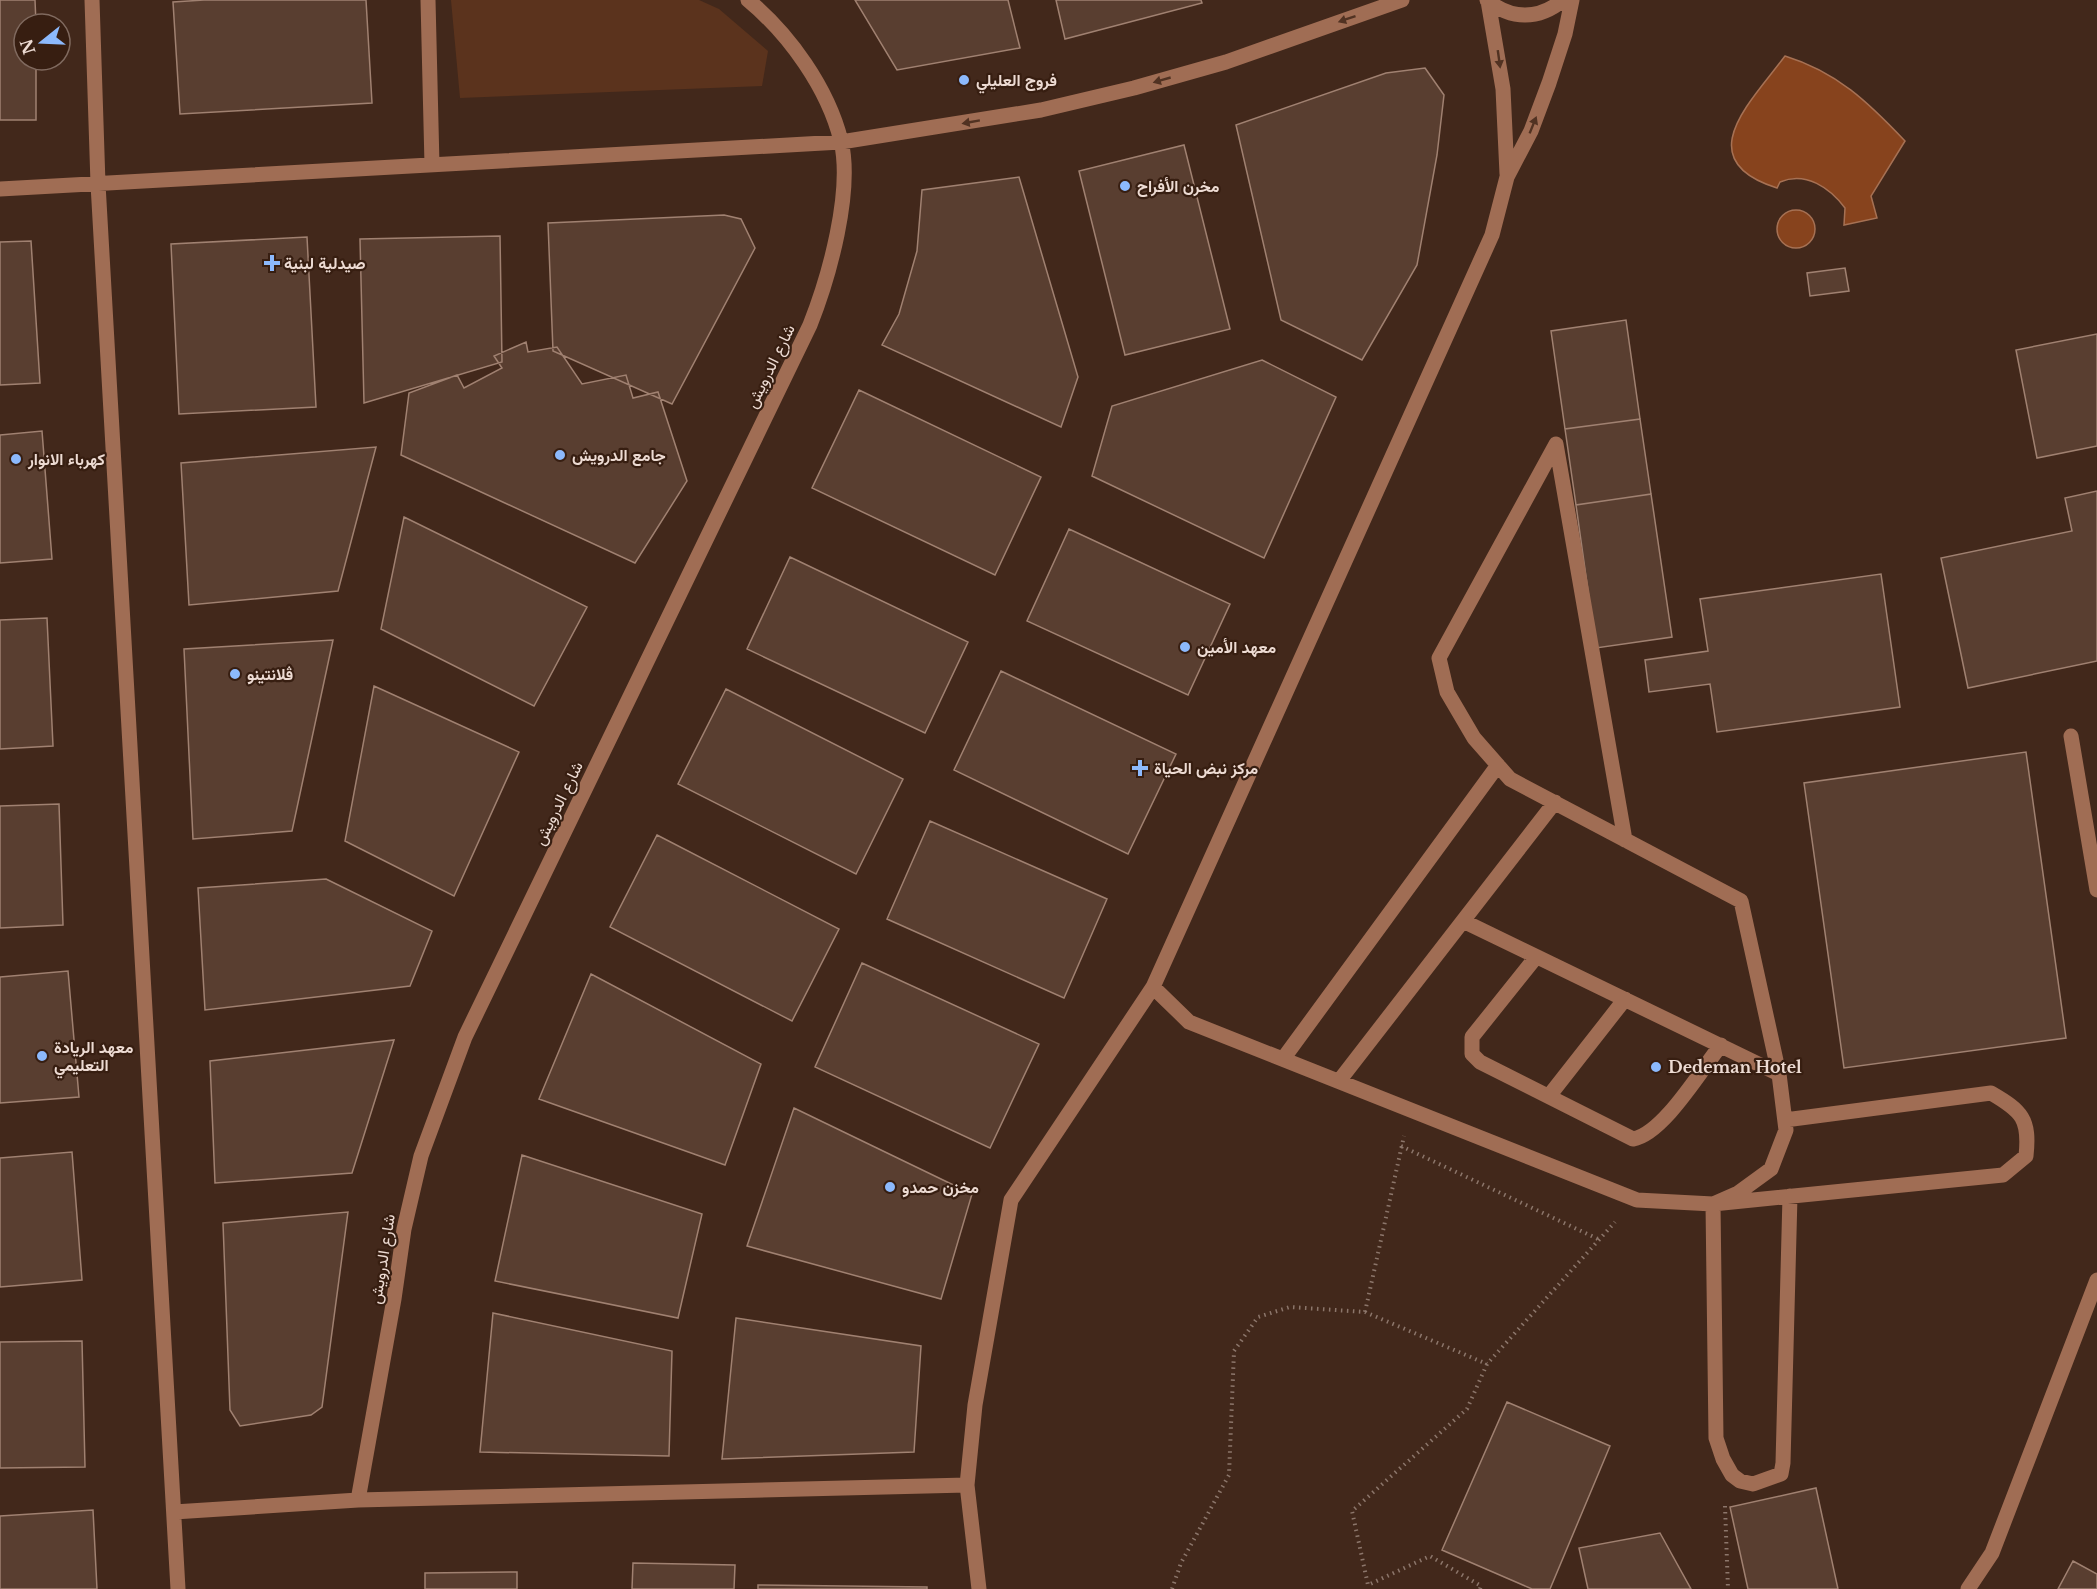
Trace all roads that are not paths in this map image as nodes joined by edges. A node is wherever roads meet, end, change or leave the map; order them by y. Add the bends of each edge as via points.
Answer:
1 (92, 0) edge
2 (428, 0) edge
3 (748, 0) edge
4 (1402, 0) edge
5 (1563, 0) edge
6 (1572, 0) edge
7 (1488, 1) edge
8 (841, 142) junction
9 (432, 165) junction
10 (1507, 177) junction
11 (98, 184) junction
12 (0, 189) edge
13 (2071, 736) dead end
14 (1498, 765) junction
15 (1555, 802) junction
16 (1625, 840) junction
17 (2097, 890) edge
18 (1463, 921) junction
19 (1536, 957) junction
20 (1153, 987) junction
21 (1625, 999) junction
22 (1720, 1045) junction
23 (1283, 1059) junction
24 (1779, 1074) junction
25 (1339, 1081) junction
26 (1549, 1096) junction
27 (1785, 1120) junction
28 (1790, 1196) junction
29 (1713, 1204) junction
30 (2097, 1280) edge
31 (967, 1485) junction
32 (358, 1500) junction
33 (174, 1512) junction
34 (178, 1589) edge
35 (979, 1589) edge
36 (1968, 1589) edge

1 - 11 street
2 - 9 street
3 - 8 street, شارع الدرويش via 785,36 807,69 827,104
4 -> 8 street via 1226,62 1134,88 1041,110
5 - 7 street via 1536,15 1519,16
10 -> 6 street via 1531,131 1549,83
7 -> 10 street via 1503,89
8 - 9 street
8 - 32 street, شارع الدرويش via 843,179 838,226 824,290 810,325 465,1037 441,1095 421,1156 404,1230
9 - 11 street
10 - 20 street via 1492,235
11 - 12 street
11 - 33 street
13 - 17 street
14 - 15 street via 1510,778
14 - 16 street via 1474,738 1447,692 1439,658 1556,444
14 - 23 street
15 - 16 street
15 - 18 street
16 - 24 street via 1741,902
18 - 19 street
18 - 25 street
19 - 21 street
19 - 26 street via 1472,1038 1470,1047 1480,1062
20 - 23 street via 1189,1022
20 - 31 street via 1011,1200 975,1406
21 - 22 street
21 - 26 street
22 - 24 street
22 - 26 street via 1659,1124 1640,1138 1633,1139
23 - 25 street
24 - 27 street
25 - 29 street via 1636,1200
27 - 28 street via 1991,1093 2016,1108 2028,1130 2026,1156 2002,1175
27 - 29 street via 1786,1130 1771,1169 1738,1193
28 - 29 street
28 - 29 street via 1783,1463 1781,1474 1753,1484 1732,1475 1716,1438
30 - 36 street via 1992,1553
31 - 32 street
31 - 35 street
32 - 33 street
33 - 34 street

